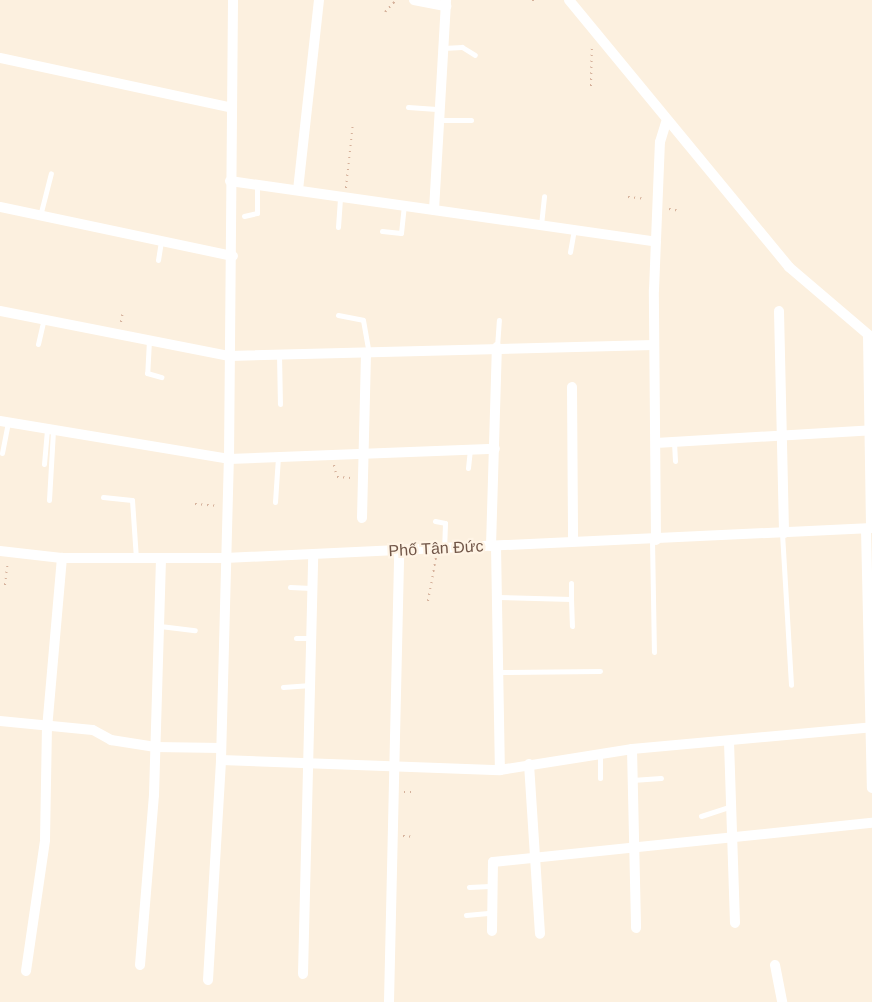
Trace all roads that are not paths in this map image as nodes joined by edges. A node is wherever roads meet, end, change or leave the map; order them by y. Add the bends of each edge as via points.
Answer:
1 (233, 0) edge
2 (319, 0) edge
3 (414, 0) edge
4 (569, 0) edge
5 (446, 3) edge
6 (443, 48) junction
7 (475, 55) dead end
8 (0, 58) edge
9 (228, 107) junction
10 (408, 107) dead end
11 (440, 115) junction
12 (471, 120) dead end
13 (666, 122) junction
14 (51, 173) dead end
15 (230, 181) junction
16 (257, 184) junction
17 (298, 190) junction
18 (342, 196) junction
19 (544, 196) dead end
20 (404, 206) junction
21 (0, 207) edge
22 (434, 210) junction
23 (40, 216) junction
24 (244, 216) dead end
25 (542, 225) junction
26 (338, 227) dead end
27 (574, 230) junction
28 (382, 231) dead end
29 (161, 241) junction
30 (656, 242) junction
31 (570, 252) dead end
32 (233, 256) junction
33 (158, 260) dead end
34 (0, 311) edge
35 (779, 311) dead end
36 (338, 315) dead end
37 (44, 320) junction
38 (499, 320) dead end
39 (870, 336) edge
40 (149, 340) junction
41 (38, 344) dead end
42 (654, 345) junction
43 (497, 347) junction
44 (368, 353) junction
45 (279, 354) junction
46 (230, 356) junction
47 (161, 377) dead end
48 (572, 387) dead end
49 (280, 404) dead end
50 (4, 422) edge
51 (50, 430) junction
52 (871, 430) edge
53 (782, 433) junction
54 (674, 442) junction
55 (656, 443) junction
56 (495, 449) junction
57 (470, 450) junction
58 (2, 453) dead end
59 (363, 454) junction
60 (278, 457) junction
61 (229, 459) junction
62 (675, 461) dead end
63 (44, 464) dead end
64 (468, 468) dead end
65 (103, 497) dead end
66 (50, 500) dead end
67 (275, 502) dead end
68 (362, 518) dead end
69 (435, 521) dead end
70 (870, 528) edge
71 (783, 533) junction
72 (654, 540) junction
73 (573, 541) junction
74 (493, 546) junction
75 (440, 548) junction
76 (399, 551) junction
77 (5, 552) edge
78 (314, 555) junction
79 (62, 558) junction
80 (136, 558) junction
81 (161, 558) junction
82 (225, 558) junction
83 (571, 583) dead end
84 (290, 587) dead end
85 (313, 588) junction
86 (870, 592) edge
87 (497, 597) junction
88 (571, 599) junction
89 (870, 615) edge
90 (160, 626) junction
91 (572, 626) dead end
92 (195, 630) dead end
93 (296, 638) dead end
94 (313, 638) junction
95 (654, 652) dead end
96 (600, 671) dead end
97 (498, 672) junction
98 (312, 685) junction
99 (791, 686) dead end
100 (283, 687) dead end
101 (0, 721) edge
102 (870, 728) edge
103 (47, 729) junction
104 (729, 742) junction
105 (155, 747) junction
106 (221, 748) junction
107 (632, 749) junction
108 (600, 754) junction
109 (221, 760) junction
110 (312, 761) junction
111 (396, 764) junction
112 (529, 765) junction
113 (500, 770) junction
114 (600, 778) dead end
115 (661, 778) dead end
116 (632, 780) junction
117 (872, 788) edge
118 (731, 806) junction
119 (701, 816) dead end
120 (872, 823) edge
121 (731, 838) junction
122 (633, 850) junction
123 (536, 859) junction
124 (490, 886) junction
125 (470, 887) dead end
126 (491, 913) junction
127 (466, 915) dead end
128 (735, 923) dead end
129 (636, 928) dead end
130 (492, 931) dead end
131 (540, 934) dead end
132 (140, 965) dead end
133 (775, 965) dead end
134 (26, 971) dead end
135 (303, 975) dead end
136 (208, 980) dead end
137 (389, 1002) edge
138 (782, 1002) edge

1 - 9 street
2 - 17 street
3 - 5 street
4 - 13 street
5 - 6 street
6 - 7 lane via 462,47
6 - 11 street
8 - 9 street
9 - 15 street
10 - 11 lane
11 - 12 lane
11 - 22 street
13 - 30 street
13 - 39 street via 789,267
14 - 23 lane
15 - 16 street
15 - 32 street
16 - 17 street
16 - 24 lane via 256,213
17 - 18 street
18 - 20 street
18 - 26 lane
19 - 25 lane
20 - 22 street
20 - 28 lane via 401,233
21 - 23 street
22 - 25 street
23 - 29 street
25 - 27 street
27 - 30 street
27 - 31 lane
29 - 32 street
29 - 33 lane
30 - 42 street
32 - 46 street
34 - 37 street
35 - 53 street
36 - 44 lane via 363,320
37 - 40 street
37 - 41 lane
38 - 43 lane
39 - 52 street
40 - 46 street
40 - 47 lane via 147,373
42 - 43 street
42 - 55 street
43 - 44 street
43 - 56 street
44 - 45 street
44 - 59 street
45 - 46 street
45 - 49 lane
46 - 61 street
48 - 73 street
50 - 51 street
50 - 58 lane
51 - 61 street
51 - 63 lane
51 - 66 lane
52 - 53 street
52 - 70 street
53 - 54 street
53 - 71 street
54 - 55 street
54 - 62 lane
55 - 72 street
56 - 57 street
56 - 74 street
57 - 59 street
57 - 64 lane
59 - 60 street
59 - 68 street
60 - 61 street
60 - 67 lane
61 - 82 street
65 - 80 lane via 132,500
69 - 75 lane via 445,523
70 - 71 street, Phố Tân Đức
70 - 86 street
71 - 72 street, Phố Tân Đức
71 - 99 lane
72 - 73 street, Phố Tân Đức
72 - 95 lane
73 - 74 street, Phố Tân Đức
74 - 75 street, Phố Tân Đức
74 - 87 street
75 - 76 street, Phố Tân Đức
76 - 78 street, Phố Tân Đức
76 - 111 street
77 - 79 street, Phố Tân Đức
78 - 82 street, Phố Tân Đức
78 - 85 street
79 - 80 street, Phố Tân Đức
79 - 103 street
80 - 81 street, Phố Tân Đức
81 - 82 street, Phố Tân Đức
81 - 90 street
82 - 106 street
83 - 88 lane
84 - 85 lane
85 - 94 street
86 - 89 street
87 - 88 lane
87 - 97 street
88 - 91 lane
89 - 102 street
90 - 92 lane
90 - 105 street
93 - 94 lane
94 - 98 street
96 - 97 lane
97 - 113 street
98 - 100 lane
98 - 110 street
101 - 103 street
102 - 104 street
102 - 117 street
103 - 105 street via 93,730 111,740
103 - 134 street via 45,840
104 - 107 street
104 - 118 street
105 - 106 street
105 - 132 street
106 - 109 street
107 - 108 street
107 - 116 street
108 - 112 street
108 - 114 lane
109 - 110 street
109 - 136 street
110 - 111 street
110 - 135 street
111 - 113 street
111 - 137 street
112 - 113 street
112 - 123 street
115 - 116 lane
116 - 122 street
118 - 119 lane
118 - 121 street
120 - 121 street
121 - 122 street
121 - 128 street
122 - 123 street
122 - 129 street
123 - 124 street via 493,862
123 - 131 street
124 - 125 lane
124 - 126 street
126 - 127 lane
126 - 130 street
133 - 138 street

